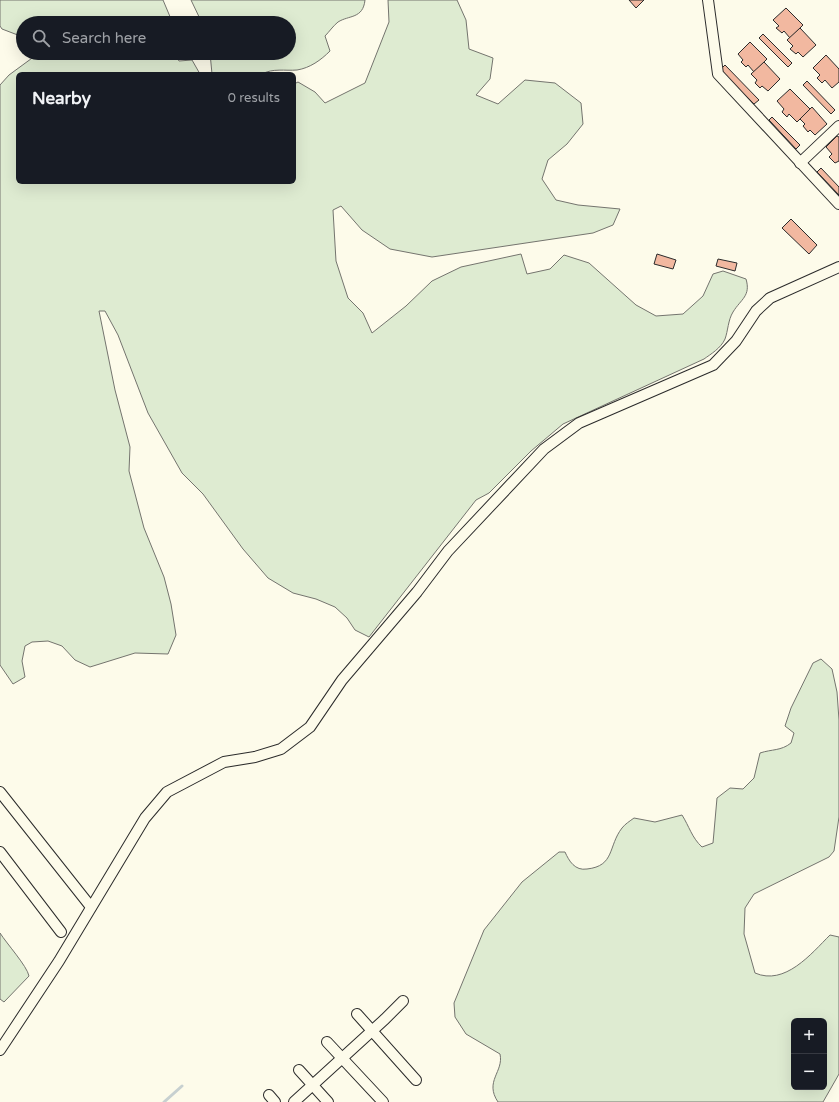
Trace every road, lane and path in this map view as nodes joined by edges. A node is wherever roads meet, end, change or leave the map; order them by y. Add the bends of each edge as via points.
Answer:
1 (708, 0) edge
2 (839, 126) edge
3 (800, 163) junction
4 (839, 204) edge
5 (839, 267) edge
6 (0, 792) edge
7 (0, 852) edge
8 (91, 908) junction
9 (61, 932) dead end
10 (403, 1001) dead end
11 (357, 1014) dead end
12 (372, 1031) junction
13 (326, 1042) dead end
14 (0, 1050) edge
15 (342, 1058) junction
16 (299, 1070) dead end
17 (416, 1080) dead end
18 (313, 1085) junction
19 (294, 1102) edge
20 (328, 1102) edge
21 (383, 1102) edge

1 - 3 street via 718,74
2 - 3 street
3 - 4 street
5 - 8 street via 770,298 756,311 736,341 714,365 579,423 544,449 448,551 417,592 342,680 310,727 281,749 255,757 224,762 167,792 145,818
6 - 8 street
7 - 9 street
8 - 14 street
10 - 12 street
11 - 12 street
12 - 15 street
12 - 17 street
13 - 15 street
15 - 18 street
15 - 21 street
16 - 18 street
18 - 19 street
18 - 20 street

